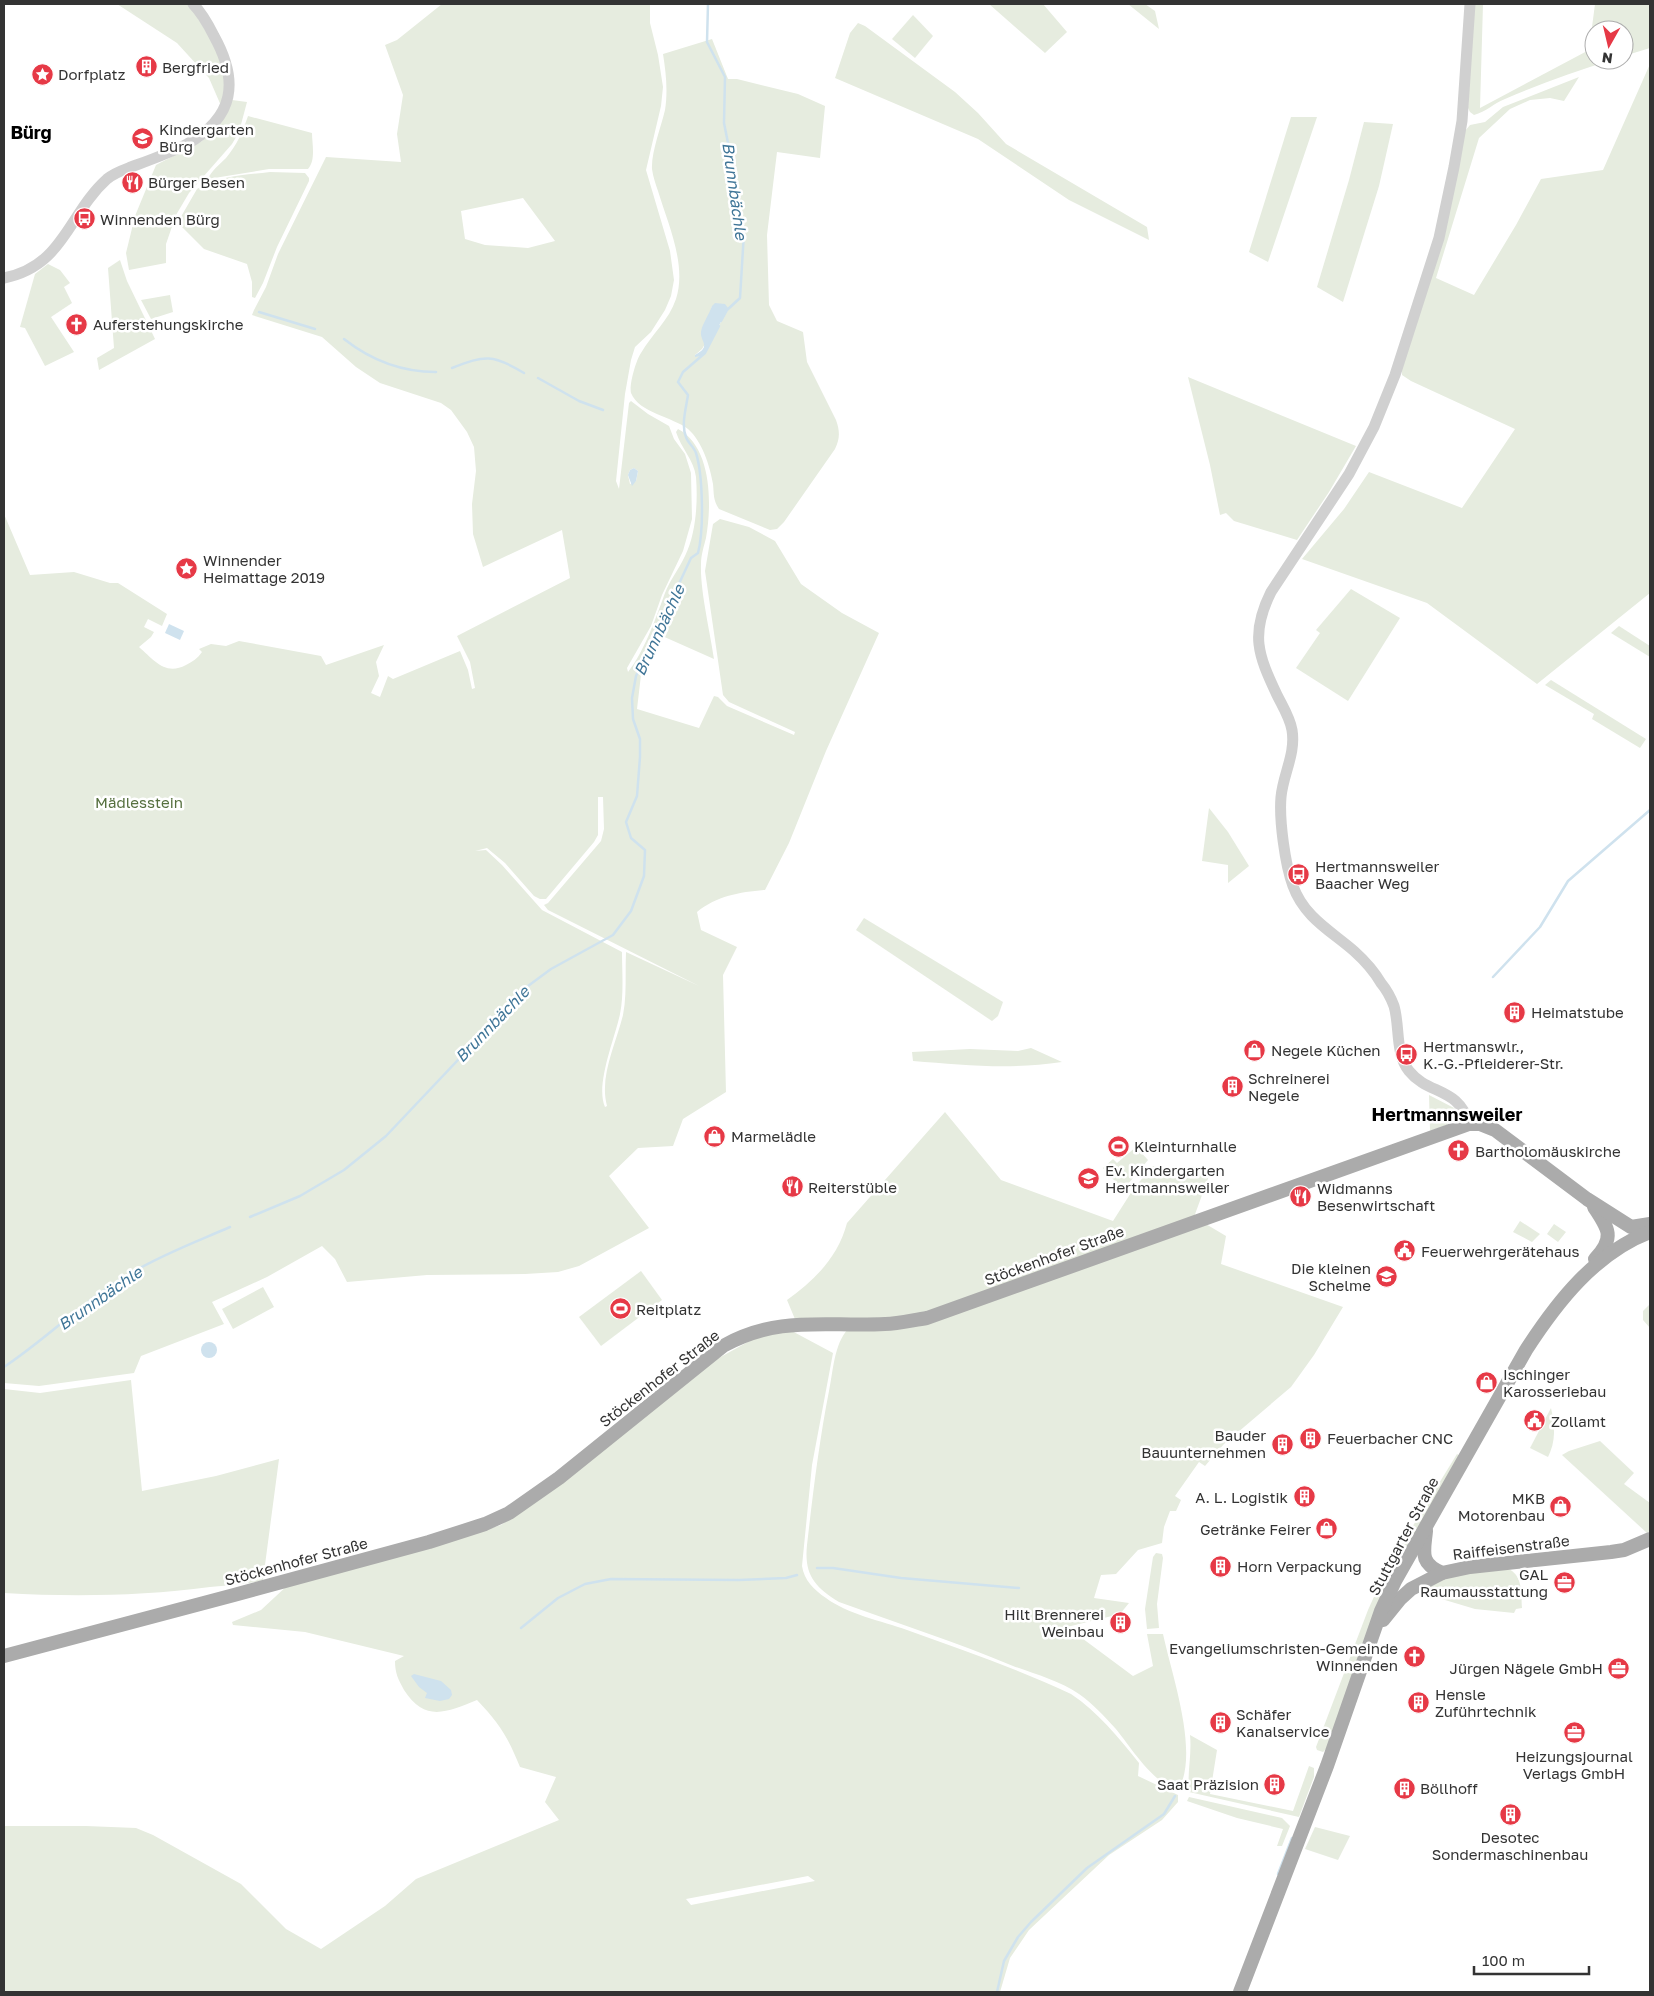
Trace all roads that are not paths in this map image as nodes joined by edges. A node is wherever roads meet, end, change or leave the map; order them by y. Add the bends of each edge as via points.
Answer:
1 (193, 4) edge
2 (1470, 4) edge
3 (4, 278) edge
4 (1469, 1124) junction
5 (1587, 1199) junction
6 (1650, 1224) edge
7 (1650, 1232) edge
8 (1589, 1270) junction
9 (1426, 1525) junction
10 (1650, 1539) edge
11 (1442, 1573) junction
12 (1371, 1640) junction
13 (4, 1656) edge
14 (1240, 1992) edge

1 - 3 street via 203,16 226,60 230,91 222,113 187,144 109,177 93,194 50,256 29,270
2 - 4 street via 1459,139 1439,238 1395,375 1374,427 1263,609 1258,630 1263,666 1292,732 1281,811 1293,886 1309,914 1355,951 1383,985 1394,1005 1401,1056 1411,1074 1454,1099 1464,1110
4 - 5 main road via 1496,1130
4 - 13 main road, Stöckenhofer Straße via 927,1318 887,1324 796,1324 759,1329 722,1346 559,1478 509,1513 485,1524 234,1596
5 - 6 main road via 1630,1227
5 - 8 main road via 1608,1229 1609,1236 1605,1248
7 - 8 main road, Stuttgarter Straße via 1626,1243
8 - 9 main road, Stuttgarter Straße via 1556,1307 1526,1350
9 - 11 main road via 1425,1561
9 - 12 main road, Stuttgarter Straße via 1395,1581
10 - 11 main road, Raiffeisenstraße via 1624,1550
11 - 12 main road, Raiffeisenstraße via 1422,1582 1400,1599
12 - 14 main road, Stuttgarter Straße via 1327,1766

